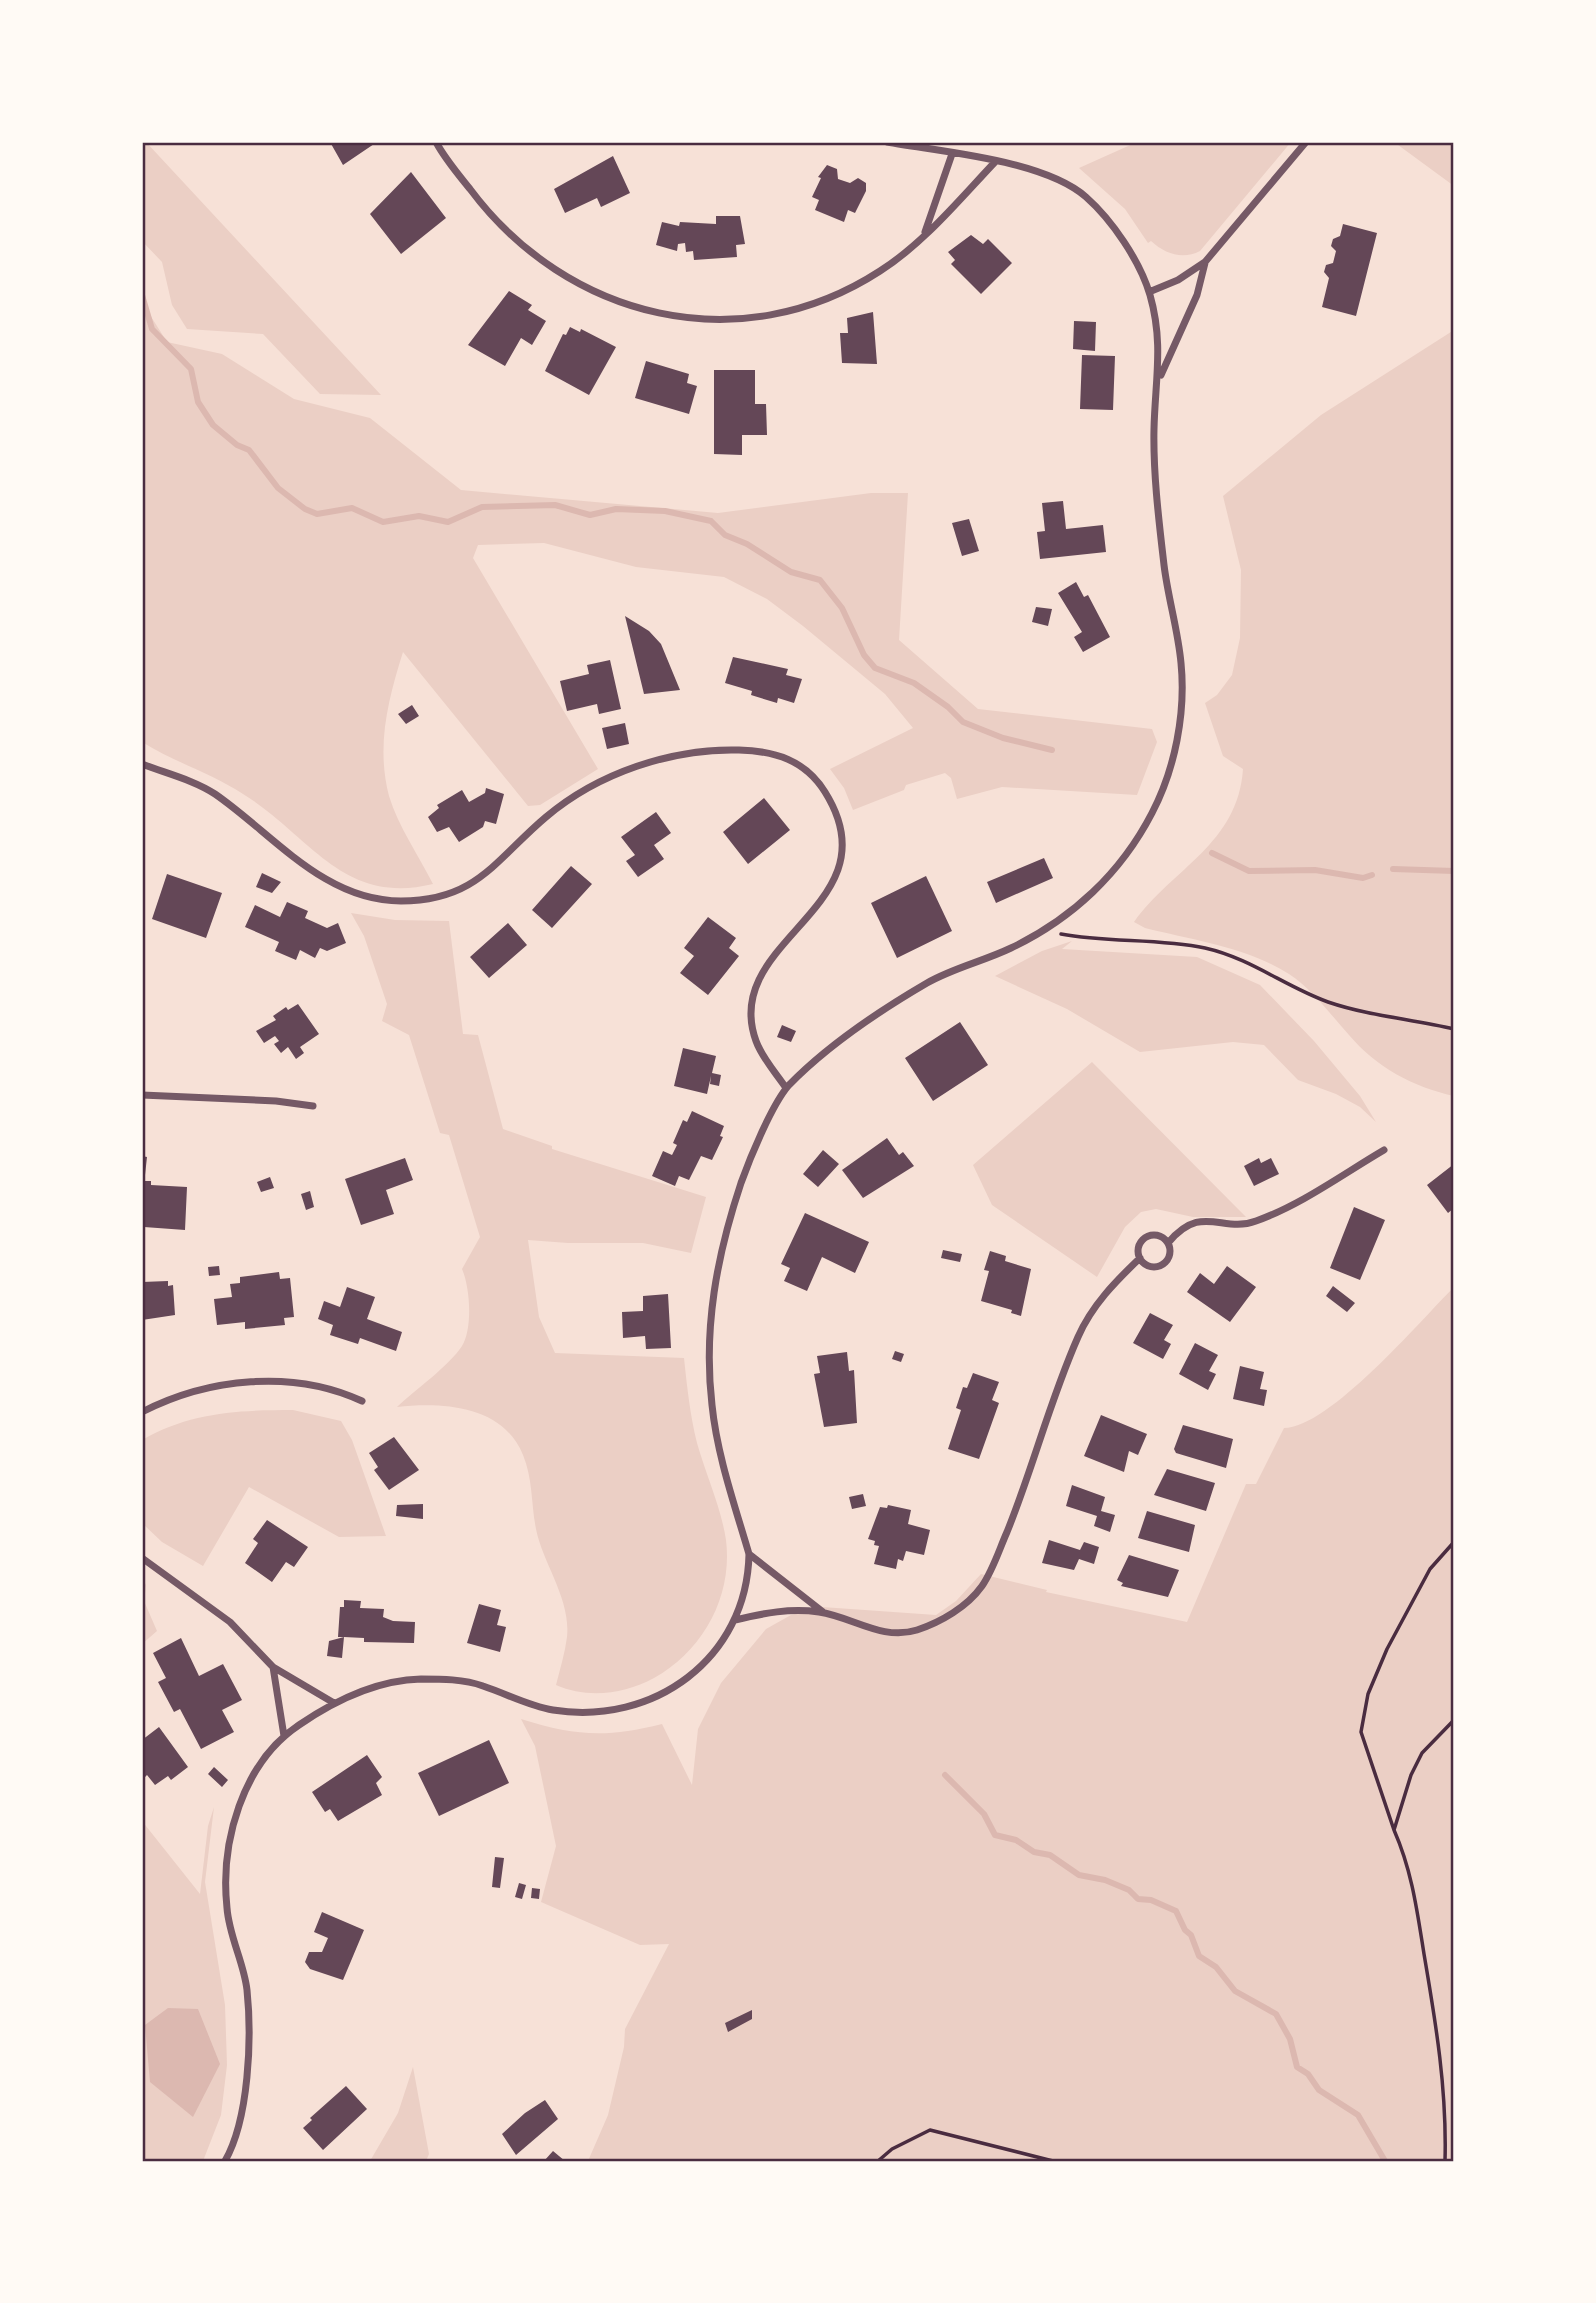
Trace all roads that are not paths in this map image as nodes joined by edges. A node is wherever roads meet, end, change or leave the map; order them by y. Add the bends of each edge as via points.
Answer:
1 (436, 142) edge
2 (887, 142) edge
3 (1307, 142) edge
4 (952, 154) junction
5 (995, 162) junction
6 (922, 238) junction
7 (1205, 262) junction
8 (1149, 292) junction
9 (1160, 377) junction
10 (142, 764) edge
11 (786, 1088) junction
12 (142, 1095) edge
13 (313, 1106) dead end
14 (1384, 1150) dead end
15 (1168, 1243) junction
16 (1140, 1258) junction
17 (362, 1401) dead end
18 (142, 1412) edge
19 (749, 1554) junction
20 (142, 1558) edge
21 (823, 1612) junction
22 (735, 1619) junction
23 (273, 1667) junction
24 (334, 1703) junction
25 (284, 1736) junction
26 (225, 2161) edge

1 - 6 street via 487,212 537,260 581,287 629,307 680,317 733,319 797,308 834,296 880,271
2 - 4 street
3 - 7 street
4 - 5 street
4 - 6 street
5 - 6 street
5 - 8 street via 1041,172 1085,196 1127,249
7 - 8 street
7 - 9 street via 1198,295
8 - 9 street
9 - 11 street via 1154,430 1164,565 1181,665 1181,715 1171,764 1154,810 1128,853 1096,891 1014,947 931,981 859,1027
10 - 11 street via 212,792 325,880 349,892 400,901 427,899 475,882 497,867 547,816 600,782 660,759 764,750 794,760 830,799 841,850 834,884 770,961 753,997 755,1039
11 - 19 street via 749,1160 722,1241 709,1323 712,1406
12 - 13 street
14 - 15 street via 1254,1223 1201,1221 1181,1227
15 - 16 street via 1155,1235 1145,1238 1139,1247
15 - 16 street via 1170,1253 1161,1264 1147,1265
16 - 21 street via 1106,1291 1079,1334 1021,1498 982,1586 961,1607 914,1631 881,1632
17 - 18 street via 320,1387 269,1381 202,1388
19 - 21 street
19 - 22 street via 749,1573
20 - 23 street via 230,1622
21 - 22 street via 784,1609
22 - 24 street via 709,1658 687,1679 637,1706 608,1713 550,1710 481,1685 448,1679 382,1684
23 - 24 street
23 - 25 street
24 - 25 street
25 - 26 street via 257,1770 240,1802 225,1873 227,1910 247,1989 246,2088 239,2125

